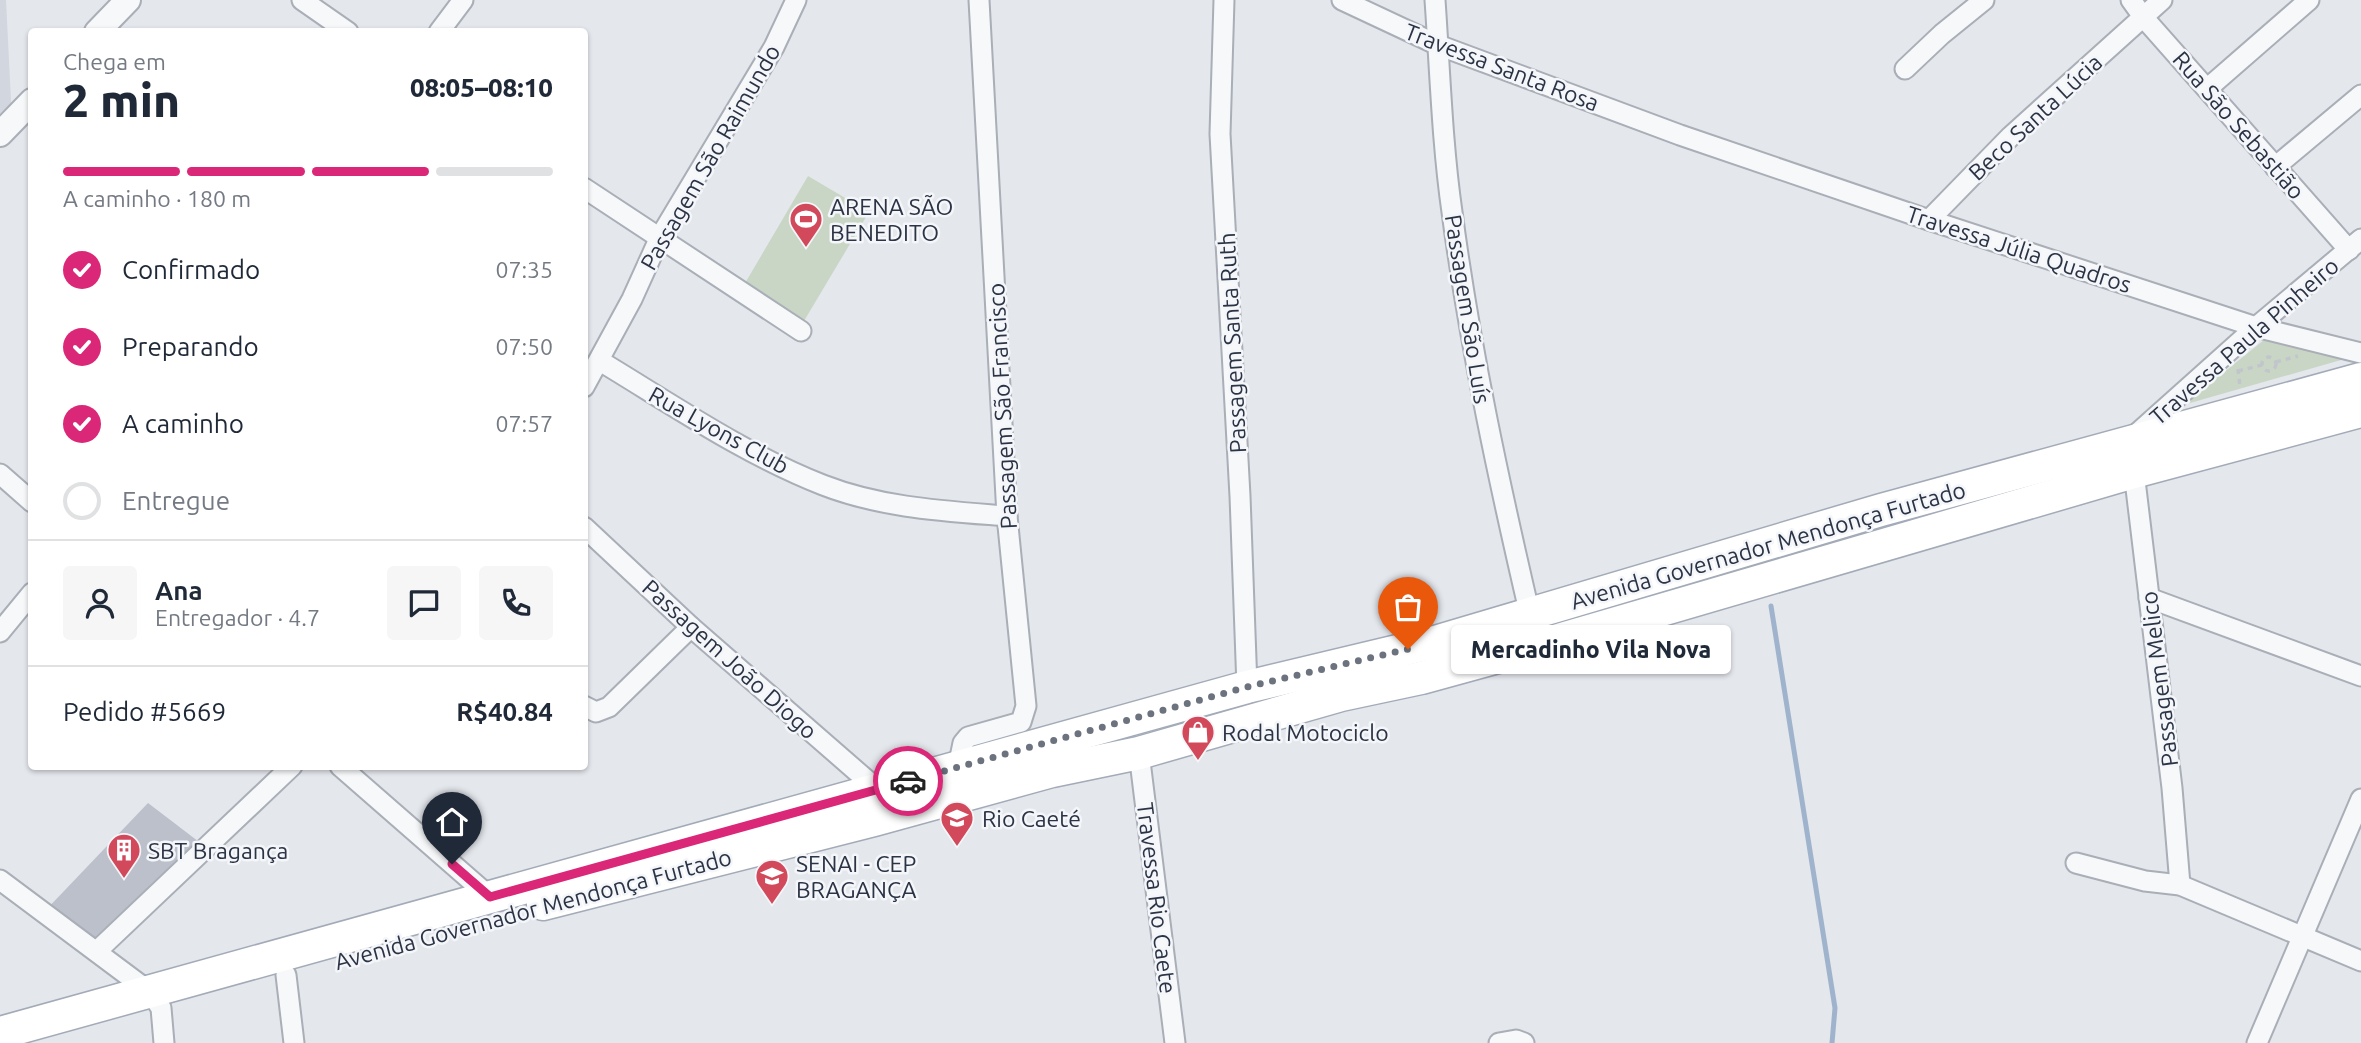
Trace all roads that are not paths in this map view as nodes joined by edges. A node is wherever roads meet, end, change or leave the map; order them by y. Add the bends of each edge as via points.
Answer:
1 (128, 0) edge
2 (302, 0) edge
3 (463, 0) edge
4 (796, 0) edge
5 (979, 0) edge
6 (1224, 0) edge
7 (1342, 0) edge
8 (1435, 0) edge
9 (1984, 0) edge
10 (2131, 0) edge
11 (2162, 0) edge
12 (2309, 0) edge
13 (2144, 18) junction
14 (101, 28) edge
15 (342, 28) edge
16 (442, 28) edge
17 (1438, 45) junction
18 (1905, 69) dead end
19 (2208, 88) junction
20 (2361, 95) edge
21 (28, 105) edge
22 (1672, 132) joint
23 (0, 134) edge
24 (2275, 167) junction
25 (588, 191) edge
26 (1929, 220) junction
27 (660, 237) junction
28 (2355, 245) edge
29 (2256, 327) junction
30 (801, 331) dead end
31 (2361, 353) edge
32 (600, 361) junction
33 (2361, 379) edge
34 (588, 380) edge
35 (2361, 411) edge
36 (2127, 442) junction
37 (2134, 472) junction
38 (0, 474) edge
39 (28, 498) edge
40 (1007, 516) junction
41 (588, 531) edge
42 (28, 598) edge
43 (2149, 598) junction
44 (1530, 615) junction
45 (691, 627) junction
46 (0, 632) edge
47 (2361, 676) edge
48 (1247, 687) junction
49 (588, 708) edge
50 (1139, 752) junction
51 (958, 767) junction
52 (288, 770) edge
53 (345, 770) edge
54 (877, 789) junction
55 (2361, 799) edge
56 (2076, 863) dead end
57 (0, 880) edge
58 (2180, 886) junction
59 (490, 897) junction
60 (2304, 936) junction
61 (97, 951) junction
62 (2361, 961) edge
63 (286, 975) junction
64 (155, 1000) junction
65 (25, 1036) edge
66 (164, 1043) edge
67 (295, 1043) edge
68 (1175, 1043) edge
69 (1499, 1043) edge
70 (1524, 1043) edge
71 (2258, 1043) edge

1 - 14 street
2 - 15 street
3 - 16 street
4 - 27 street, Passagem São Raimundo via 774,47
5 - 40 street, Passagem São Francisco
6 - 48 street, Passagem Santa Ruth via 1220,134
7 - 17 street, Travessa Santa Rosa
8 - 17 street, Passagem São Luís
9 - 18 street
10 - 13 street, Rua São Sebastião
11 - 13 street, Beco Santa Lúcia
12 - 19 street
13 - 19 street, Rua São Sebastião
13 - 26 street, Beco Santa Lúcia via 2011,136
17 - 22 street, Travessa Santa Rosa
17 - 44 street, Passagem São Luís via 1452,212 1466,302 1496,467
19 - 24 street, Rua São Sebastião
20 - 24 street
21 - 23 street
22 - 26 street, Travessa Júlia Quadros
24 - 28 street, Rua São Sebastião
25 - 27 street
26 - 29 street, Travessa Júlia Quadros
27 - 30 street
27 - 32 street, Passagem São Raimundo
28 - 29 street, Travessa Paula Pinheiro
29 - 31 street, Travessa Júlia Quadros
29 - 36 street, Travessa Paula Pinheiro
32 - 34 street, Passagem São Raimundo
32 - 40 street, Rua Lyons Club via 755,455 825,486 906,507
33 - 36 main road, Avenida Governador Mendonça Furtado
35 - 37 main road, Avenida Governador Mendonça Furtado
36 - 44 main road, Avenida Governador Mendonça Furtado
37 - 43 street, Passagem Melico
37 - 50 main road, Avenida Governador Mendonça Furtado via 1575,636 1328,698
38 - 39 street
40 - 51 street, Passagem São Francisco via 1025,715 1016,724 968,737
41 - 45 street, Passagem João Diogo
42 - 46 street
43 - 47 street
43 - 58 street, Passagem Melico
44 - 48 main road, Avenida Governador Mendonça Furtado
45 - 49 street via 609,707 596,712
45 - 54 street, Passagem João Diogo
48 - 51 main road, Avenida Governador Mendonça Furtado
50 - 63 main road, Avenida Governador Mendonça Furtado via 496,916
50 - 68 street, Travessa Rio Caete
51 - 54 main road, Avenida Governador Mendonça Furtado
52 - 61 street
53 - 59 street
54 - 59 main road, Avenida Governador Mendonça Furtado
55 - 60 street
56 - 58 street
57 - 61 street
58 - 60 street
59 - 64 main road, Avenida Governador Mendonça Furtado
60 - 62 street
60 - 71 street
61 - 64 street
63 - 64 main road, Avenida Governador Mendonça Furtado
63 - 67 street
64 - 65 main road, Avenida Governador Mendonça Furtado
64 - 66 street
69 - 70 street

